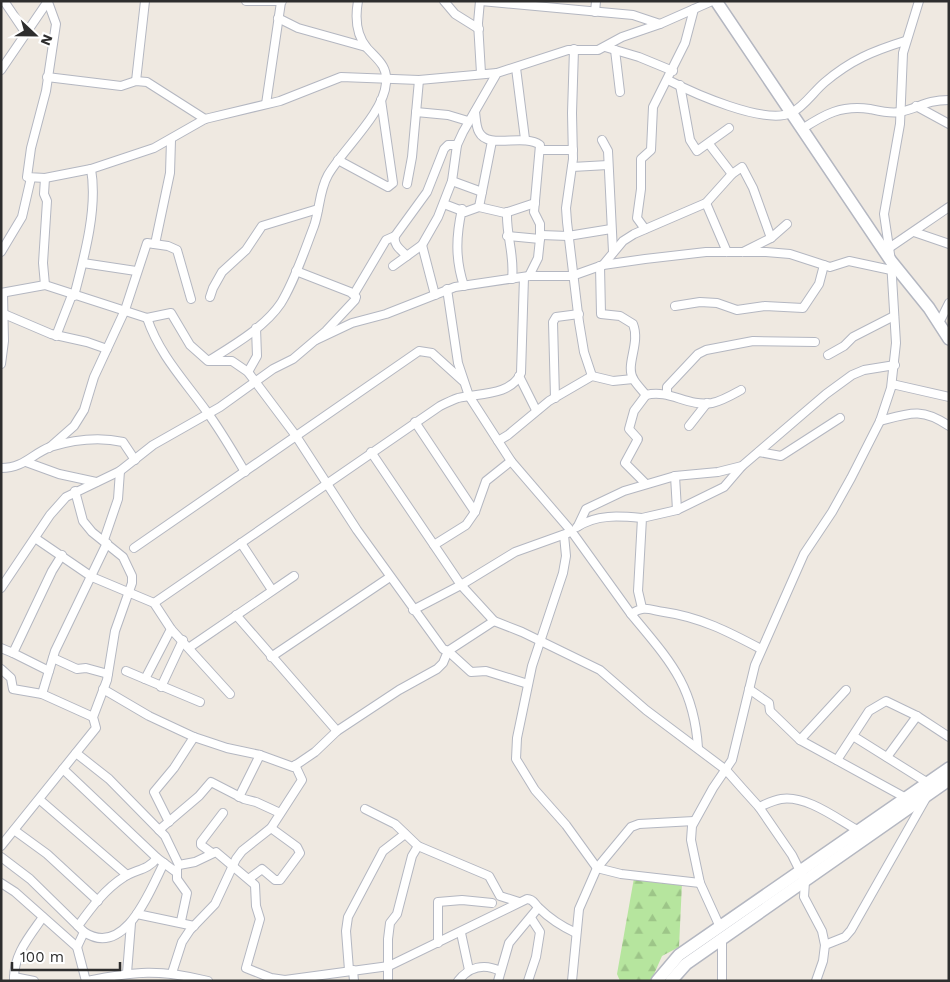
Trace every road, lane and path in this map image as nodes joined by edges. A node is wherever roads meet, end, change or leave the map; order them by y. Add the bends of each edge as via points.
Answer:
1 (4, 1) edge
2 (48, 1) edge
3 (145, 1) edge
4 (246, 1) edge
5 (358, 1) edge
6 (444, 1) edge
7 (480, 1) edge
8 (596, 1) edge
9 (712, 1) edge
10 (716, 1) edge
11 (919, 1) edge
12 (282, 2) edge
13 (694, 9) junction
14 (595, 12) junction
15 (278, 18) junction
16 (660, 24) junction
17 (479, 30) junction
18 (25, 32) junction
19 (905, 41) junction
20 (366, 47) junction
21 (605, 47) junction
22 (574, 49) junction
23 (615, 50) junction
24 (516, 68) junction
25 (1, 70) edge
26 (673, 71) junction
27 (481, 73) junction
28 (497, 73) junction
29 (47, 77) junction
30 (387, 80) junction
31 (419, 80) junction
32 (668, 80) junction
33 (136, 81) junction
34 (680, 85) junction
35 (620, 92) dead end
36 (381, 100) junction
37 (949, 100) edge
38 (266, 104) junction
39 (916, 106) junction
40 (416, 112) junction
41 (475, 112) junction
42 (900, 112) junction
43 (791, 113) junction
44 (205, 119) junction
45 (468, 121) junction
46 (949, 124) edge
47 (729, 128) dead end
48 (802, 129) junction
49 (525, 139) junction
50 (171, 140) junction
51 (602, 140) dead end
52 (492, 141) junction
53 (709, 144) junction
54 (457, 146) junction
55 (541, 150) junction
56 (573, 150) junction
57 (338, 160) junction
58 (608, 165) junction
59 (572, 167) junction
60 (90, 169) junction
61 (732, 174) junction
62 (31, 178) junction
63 (45, 178) junction
64 (452, 181) junction
65 (407, 184) dead end
66 (482, 192) junction
67 (535, 203) junction
68 (706, 203) junction
69 (444, 204) junction
70 (479, 207) junction
71 (949, 207) edge
72 (318, 209) junction
73 (462, 209) junction
74 (507, 212) junction
75 (787, 224) dead end
76 (645, 228) junction
77 (611, 229) junction
78 (914, 232) junction
79 (395, 236) junction
80 (507, 236) junction
81 (568, 236) junction
82 (540, 237) junction
83 (770, 238) junction
84 (155, 244) junction
85 (949, 244) edge
86 (422, 245) junction
87 (889, 248) junction
88 (1, 252) edge
89 (613, 252) junction
90 (727, 252) junction
91 (743, 252) junction
92 (407, 256) junction
93 (83, 262) junction
94 (824, 265) junction
95 (393, 266) dead end
96 (601, 266) junction
97 (891, 266) junction
98 (136, 271) junction
99 (296, 271) junction
100 (572, 276) junction
101 (526, 277) junction
102 (512, 279) junction
103 (45, 285) junction
104 (464, 286) junction
105 (447, 289) junction
106 (2, 293) edge
107 (354, 294) junction
108 (435, 295) junction
109 (73, 296) junction
110 (210, 297) dead end
111 (191, 299) dead end
112 (949, 303) edge
113 (675, 306) dead end
114 (124, 310) junction
115 (4, 314) junction
116 (579, 314) junction
117 (894, 316) junction
118 (147, 318) junction
119 (939, 322) junction
120 (2, 327) edge
121 (256, 328) junction
122 (56, 336) junction
123 (949, 339) edge
124 (316, 340) junction
125 (815, 342) dead end
126 (107, 349) junction
127 (828, 355) dead end
128 (208, 361) junction
129 (1, 364) edge
130 (894, 365) junction
131 (248, 372) junction
132 (520, 376) junction
133 (592, 376) junction
134 (633, 379) junction
135 (256, 381) junction
136 (464, 383) junction
137 (892, 384) junction
138 (741, 390) dead end
139 (667, 393) junction
140 (470, 396) junction
141 (646, 396) junction
142 (949, 397) edge
143 (554, 398) junction
144 (708, 403) junction
145 (536, 410) junction
146 (209, 414) junction
147 (840, 418) dead end
148 (880, 421) junction
149 (415, 422) junction
150 (689, 426) dead end
151 (949, 426) edge
152 (296, 436) junction
153 (498, 441) junction
154 (49, 448) junction
155 (371, 452) junction
156 (759, 452) junction
157 (135, 460) junction
158 (511, 461) junction
159 (26, 462) junction
160 (742, 466) junction
161 (1, 468) edge
162 (120, 471) junction
163 (245, 472) junction
164 (675, 476) junction
165 (96, 482) junction
166 (645, 483) junction
167 (325, 484) junction
168 (75, 491) junction
169 (677, 510) junction
170 (475, 512) junction
171 (642, 518) junction
172 (571, 531) junction
173 (36, 538) junction
174 (106, 542) junction
175 (241, 543) junction
176 (434, 545) junction
177 (134, 548) dead end
178 (62, 555) junction
179 (294, 576) dead end
180 (92, 577) junction
181 (390, 578) junction
182 (461, 585) junction
183 (1, 588) edge
184 (272, 590) junction
185 (129, 594) junction
186 (154, 603) junction
187 (642, 608) junction
188 (413, 610) junction
189 (631, 614) junction
190 (236, 616) junction
191 (494, 621) junction
192 (171, 629) junction
193 (183, 640) junction
194 (540, 642) junction
195 (190, 647) junction
196 (1, 648) edge
197 (761, 649) junction
198 (448, 651) junction
199 (13, 653) junction
200 (271, 657) junction
201 (53, 658) junction
202 (1, 669) edge
203 (49, 671) junction
204 (126, 671) dead end
205 (108, 674) junction
206 (145, 679) junction
207 (528, 684) junction
208 (160, 687) junction
209 (749, 688) junction
210 (103, 689) junction
211 (846, 690) dead end
212 (42, 694) junction
213 (230, 694) dead end
214 (200, 702) dead end
215 (917, 716) junction
216 (93, 717) junction
217 (337, 731) junction
218 (853, 736) junction
219 (194, 737) junction
220 (949, 737) edge
221 (800, 740) junction
222 (698, 748) junction
223 (76, 753) junction
224 (260, 755) junction
225 (887, 757) junction
226 (837, 760) junction
227 (949, 762) edge
228 (296, 765) junction
229 (63, 769) junction
230 (726, 770) junction
231 (946, 774) edge
232 (928, 783) junction
233 (928, 795) junction
234 (239, 796) junction
235 (906, 798) junction
236 (40, 800) junction
237 (759, 806) junction
238 (365, 809) dead end
239 (222, 813) dead end
240 (280, 813) junction
241 (694, 821) junction
242 (169, 822) junction
243 (271, 828) junction
244 (14, 830) junction
245 (159, 830) junction
246 (859, 831) junction
247 (405, 834) junction
248 (1, 846) edge
249 (418, 846) junction
250 (212, 853) junction
251 (1, 857) edge
252 (157, 858) junction
253 (164, 863) junction
254 (233, 865) junction
255 (597, 868) junction
256 (178, 869) junction
257 (127, 875) junction
258 (803, 876) junction
259 (250, 878) junction
260 (1, 883) edge
261 (700, 883) junction
262 (98, 900) junction
263 (519, 902) junction
264 (492, 903) dead end
265 (538, 908) junction
266 (136, 914) junction
267 (43, 917) junction
268 (531, 918) junction
269 (131, 922) junction
270 (181, 922) junction
271 (194, 926) junction
272 (81, 929) junction
273 (461, 933) junction
274 (576, 933) junction
275 (721, 933) junction
276 (438, 943) junction
277 (825, 945) junction
278 (77, 947) junction
279 (389, 966) junction
280 (351, 970) junction
281 (469, 970) junction
282 (156, 971) junction
283 (500, 971) junction
284 (172, 973) junction
285 (127, 974) junction
286 (187, 978) edge
287 (14, 979) edge
288 (270, 979) edge
289 (34, 981) edge
290 (86, 981) edge
291 (151, 981) edge
292 (208, 981) edge
293 (354, 981) edge
294 (388, 981) edge
295 (458, 981) edge
296 (498, 981) edge
297 (528, 981) edge
298 (572, 981) edge
299 (657, 981) edge
300 (671, 981) edge
301 (722, 981) edge
302 (816, 981) edge

1 - 18 street
2 - 18 street
2 - 29 street via 56,24
3 - 33 street
4 - 12 street
5 - 20 street via 358,30
6 - 17 street via 455,14
7 - 14 street
7 - 17 street
8 - 14 street
9 - 13 street
10 - 43 street
11 - 19 street
12 - 15 street
13 - 16 street
13 - 26 street via 688,36
14 - 16 street via 633,15
15 - 20 street via 298,28
15 - 38 street
16 - 21 street via 622,37
17 - 27 street
18 - 25 street
19 - 42 street
19 - 43 street via 869,52 852,62
20 - 30 street via 382,63
21 - 22 street via 595,51
21 - 23 street
22 - 24 street
22 - 56 street
23 - 26 street
23 - 35 street
24 - 28 street
24 - 49 street
26 - 32 street
27 - 28 street
27 - 31 street
28 - 41 street
29 - 33 street via 121,86
29 - 62 street via 29,157 27,178
30 - 31 street
30 - 36 street
30 - 38 street via 341,78 294,97
31 - 40 street
32 - 34 street
32 - 76 street via 653,107 651,150 640,159 642,189 637,218
33 - 44 street via 162,89
34 - 43 street via 753,112 772,116
34 - 53 street via 693,146 697,151
36 - 57 street via 358,138
36 - 57 street via 393,183 388,187
37 - 39 street via 934,100
38 - 44 street
39 - 42 street
39 - 46 street
40 - 45 street via 448,115
40 - 65 street
41 - 45 street
41 - 52 street via 479,133
42 - 48 street via 844,108 826,113
42 - 87 street via 884,214
43 - 48 street
44 - 50 street
45 - 54 street
47 - 53 street
48 - 97 street
49 - 52 street
49 - 55 street via 538,144
50 - 60 street
50 - 84 street via 170,172
51 - 58 street via 608,152
52 - 66 street
53 - 61 street
54 - 64 street
54 - 79 street via 448,145 444,149 427,192
55 - 56 street
55 - 67 street
56 - 59 street
57 - 72 street via 325,182
58 - 59 street
58 - 77 street
59 - 81 street via 566,208
60 - 63 street
60 - 93 street via 92,196
61 - 68 street
61 - 83 street via 742,167 753,188
62 - 63 street
62 - 88 street via 22,217
63 - 103 street via 44,194 48,201 43,263
64 - 66 street
64 - 69 street
66 - 70 street
67 - 74 street
67 - 82 street via 534,214 540,224
68 - 76 street
68 - 90 street
69 - 73 street
69 - 86 street
70 - 73 street via 465,212
70 - 74 street
71 - 78 street
72 - 99 street
72 - 110 street via 262,226 246,250 222,272
73 - 104 street via 457,258
74 - 80 street
75 - 83 street
76 - 89 street via 623,241
77 - 81 street
77 - 89 street
78 - 85 street
78 - 87 street
79 - 92 street via 397,246
79 - 107 street via 386,240
80 - 82 street
80 - 102 street via 512,247
81 - 82 street
81 - 100 street
82 - 101 street via 538,258
83 - 91 street
84 - 98 street via 147,243
84 - 111 street via 177,250
86 - 92 street
86 - 108 street
87 - 97 street
89 - 96 street
90 - 91 street
90 - 96 street
91 - 94 street via 790,254
92 - 95 street
93 - 98 street
93 - 109 street
94 - 97 street via 830,267 849,261
94 - 113 street via 819,284 804,308 765,306 737,310 717,303 700,302
96 - 100 street
96 - 134 street via 601,314 625,318 633,324 635,331 637,340 631,358
97 - 117 street
97 - 119 street
98 - 114 street
99 - 107 street
99 - 121 street via 280,304
100 - 101 street
100 - 116 street
101 - 102 street
101 - 132 street
102 - 104 street
103 - 106 street
103 - 109 street
104 - 105 street
105 - 108 street
105 - 136 street via 456,354
106 - 115 street
107 - 124 street via 356,297 352,303
108 - 124 street via 352,323
109 - 114 street
109 - 122 street
112 - 119 street
114 - 118 street
114 - 126 street
115 - 120 street
115 - 122 street
116 - 133 street via 584,352
116 - 143 street via 556,317 553,322
117 - 127 street via 853,337
117 - 130 street
118 - 128 street via 171,313 190,345
118 - 146 street via 155,340 181,380
119 - 123 street
120 - 129 street
121 - 128 street
121 - 131 street via 257,356
122 - 126 street
124 - 135 street via 293,359
125 - 139 street via 753,341 706,350 698,354 667,387
126 - 154 street via 80,419
128 - 131 street via 232,361
130 - 137 street
130 - 156 street via 852,375
131 - 135 street
132 - 140 street via 502,390
132 - 145 street
133 - 134 street via 614,381
133 - 143 street
134 - 141 street
135 - 146 street
135 - 152 street
136 - 140 street
136 - 152 street via 432,353 419,351
137 - 142 street
137 - 148 street
138 - 144 street
139 - 141 street via 656,392
139 - 144 street via 674,398
140 - 149 street via 440,406
140 - 153 street
141 - 166 street via 630,420 629,429 638,439 624,463
143 - 145 street
144 - 150 street
145 - 153 street
146 - 157 street via 153,445
146 - 163 street
147 - 156 street via 782,456
148 - 151 street via 925,413
148 - 197 street via 832,512 804,554
149 - 155 street
149 - 170 street
152 - 163 street
152 - 167 street
153 - 158 street
154 - 157 street via 110,439 123,442
154 - 159 street
155 - 167 street
155 - 176 street
156 - 160 street
157 - 162 street
158 - 170 street via 486,481
158 - 172 street
159 - 161 street
159 - 165 street via 58,474
160 - 164 street
160 - 169 street via 724,488
162 - 165 street
162 - 174 street via 118,499
163 - 177 street
164 - 166 street
164 - 169 street
165 - 168 street
166 - 172 street via 586,509
167 - 175 street
167 - 181 street
168 - 173 street via 58,505
168 - 174 street via 83,521
169 - 171 street
170 - 176 street via 466,525
171 - 172 street via 607,516
171 - 187 street via 638,591
172 - 182 street via 515,552
172 - 189 street
172 - 194 street via 563,573
173 - 178 street
173 - 183 street
174 - 180 street
174 - 185 street via 130,568 132,583
175 - 184 street
175 - 186 street
176 - 182 street
178 - 180 street
178 - 199 street
179 - 184 street
180 - 185 street
180 - 201 street
181 - 188 street
181 - 200 street
182 - 188 street
182 - 191 street
184 - 190 street
185 - 186 street
185 - 205 street via 115,631
186 - 192 street
187 - 189 street
187 - 197 street via 681,613 708,622
188 - 198 street via 443,649
189 - 222 street via 679,674 696,719
190 - 195 street
190 - 200 street
191 - 194 street
191 - 198 street
192 - 193 street
192 - 206 street
193 - 195 street
193 - 208 street
194 - 207 street
194 - 222 street via 600,670 646,710
195 - 213 street
196 - 199 street
197 - 209 street
198 - 207 street via 471,672 486,671
198 - 217 street via 437,669
199 - 203 street
200 - 217 street
201 - 203 street
201 - 205 street via 77,669
202 - 212 street via 11,678 13,689
203 - 212 street
204 - 206 street
205 - 210 street
206 - 208 street
207 - 255 street via 517,738 516,762
208 - 214 street
209 - 221 street via 769,703 770,711
209 - 230 street via 734,754
210 - 216 street
210 - 219 street
211 - 221 street
212 - 216 street
215 - 218 street via 886,701 869,711
215 - 220 street
215 - 225 street
216 - 223 street via 96,728
217 - 228 street
218 - 225 street
218 - 226 street
219 - 224 street
219 - 242 street via 154,792
221 - 226 street
222 - 230 street
223 - 229 street
223 - 245 street via 109,779
224 - 228 street
224 - 234 street
225 - 232 street
226 - 235 street
227 - 231 street
228 - 240 street via 302,780
229 - 236 street
229 - 252 street
230 - 237 street
230 - 241 street
231 - 232 street
231 - 233 street
232 - 235 street
233 - 258 street
233 - 277 street via 852,930 845,937
234 - 240 street
234 - 242 street via 211,782
235 - 246 street
236 - 244 street
236 - 257 street
237 - 246 street via 792,799 815,806
237 - 258 street
238 - 247 street via 395,824
239 - 250 street via 200,843
240 - 243 street
241 - 255 street via 631,827
241 - 261 street via 691,840
242 - 245 street
243 - 254 street via 242,851
243 - 259 street via 297,847 300,853 280,880 262,870
244 - 248 street
244 - 262 street via 47,854
245 - 256 street via 169,842
246 - 258 street
247 - 249 street
247 - 280 street via 383,851 348,917 346,931
249 - 263 street via 483,872 492,879 500,896
249 - 279 street via 412,856 397,914 390,923
250 - 254 street via 216,852
250 - 256 street
251 - 272 street via 30,879
252 - 253 street
252 - 257 street via 148,868
253 - 256 street
253 - 266 street
254 - 259 street
254 - 271 street via 216,904
255 - 261 street
255 - 274 street via 579,909
256 - 270 street via 178,881 187,892
257 - 262 street
258 - 275 street
258 - 277 street via 804,897 822,931
259 - 288 street via 257,891 256,906 260,920 246,968
260 - 267 street
261 - 275 street
262 - 272 street
263 - 265 street via 530,898
263 - 273 street
264 - 276 street via 479,900 438,902
265 - 268 street
265 - 274 street
266 - 269 street
266 - 270 street
267 - 278 street
267 - 287 street via 16,960
268 - 283 street via 512,938
268 - 297 street via 540,932
269 - 272 street via 124,930 109,937 93,937
269 - 285 street
270 - 271 street
271 - 284 street via 182,942
272 - 278 street
273 - 276 street
273 - 281 street
274 - 298 street
275 - 299 street via 679,955
275 - 300 street
275 - 301 street
276 - 279 street
277 - 302 street
278 - 290 street
279 - 280 street
279 - 294 street
280 - 288 street via 293,979
280 - 293 street
281 - 283 street via 485,966
281 - 295 street
282 - 284 street
282 - 285 street
282 - 291 street
283 - 296 street
284 - 286 street
285 - 290 street
286 - 292 street
287 - 289 street

